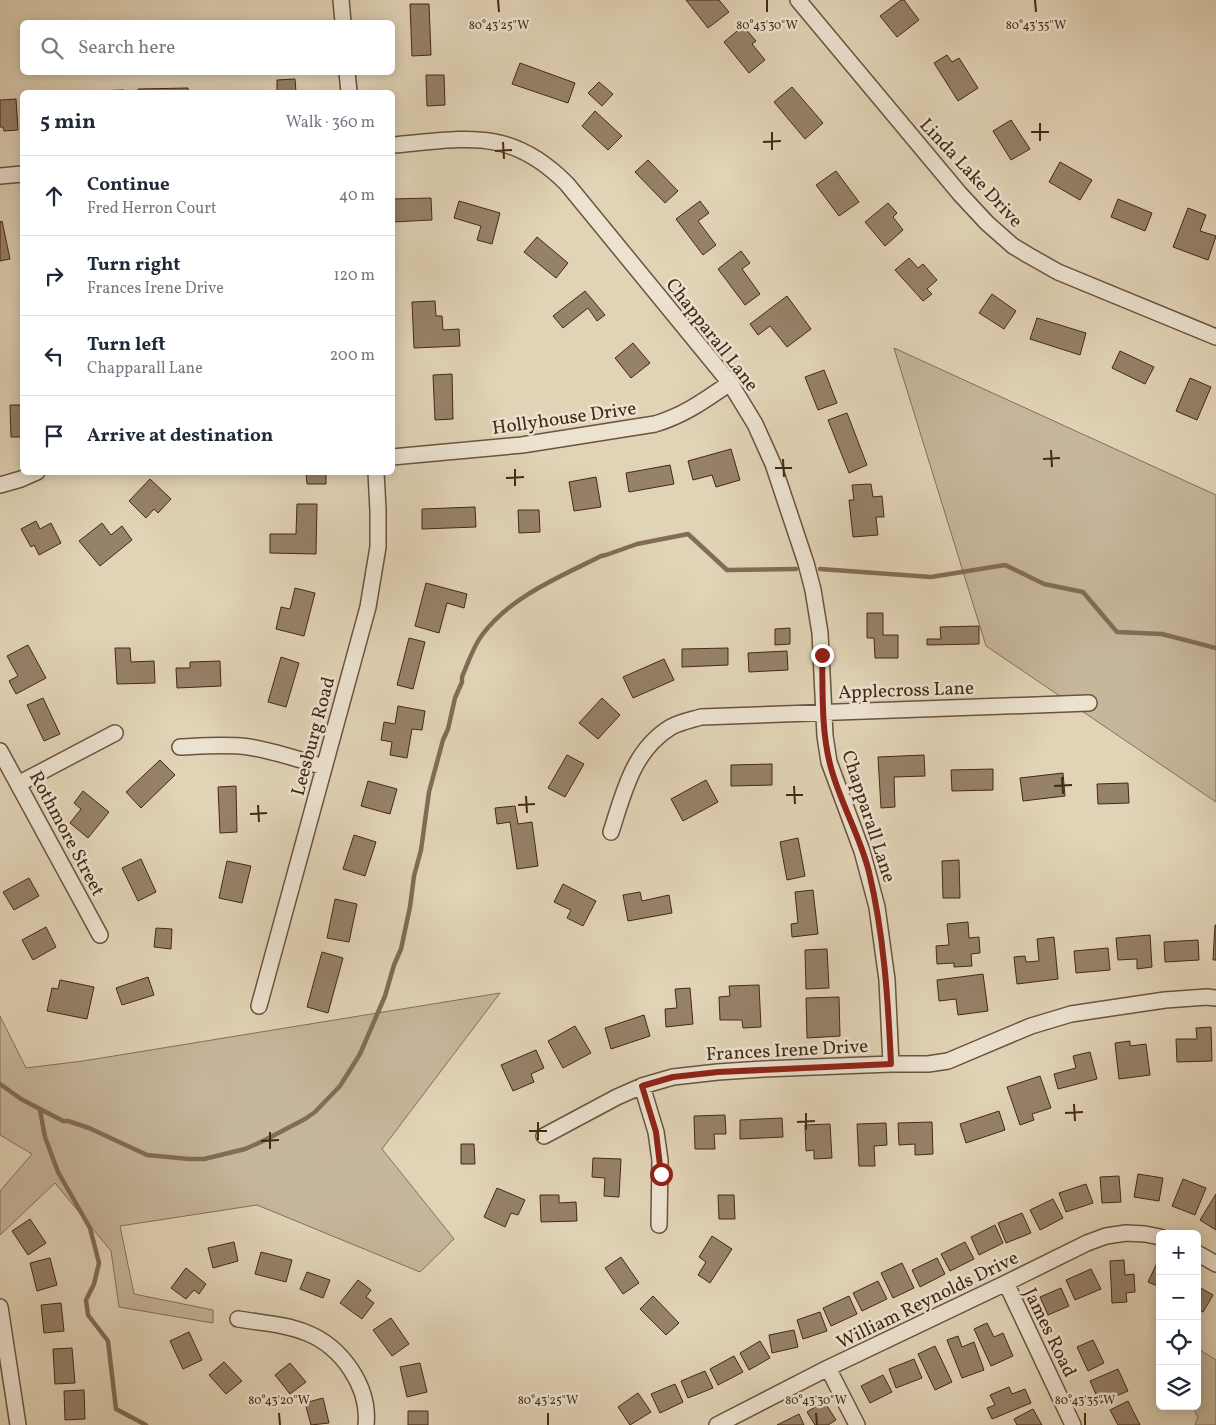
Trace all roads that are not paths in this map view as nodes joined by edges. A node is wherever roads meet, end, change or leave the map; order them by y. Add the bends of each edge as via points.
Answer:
1 (342, 0) edge
2 (798, 0) edge
3 (343, 20) edge
4 (347, 75) edge
5 (349, 90) edge
6 (395, 145) edge
7 (20, 174) edge
8 (0, 176) edge
9 (1216, 337) edge
10 (730, 383) junction
11 (395, 457) edge
12 (30, 475) edge
13 (376, 475) edge
14 (0, 485) edge
15 (1088, 703) dead end
16 (824, 712) junction
17 (115, 732) dead end
18 (180, 747) dead end
19 (0, 750) edge
20 (324, 767) junction
21 (18, 784) junction
22 (611, 832) dead end
23 (100, 936) dead end
24 (1216, 998) edge
25 (259, 1006) dead end
26 (891, 1064) junction
27 (642, 1086) junction
28 (544, 1136) dead end
29 (659, 1225) dead end
30 (1156, 1236) edge
31 (1201, 1255) edge
32 (1216, 1264) edge
33 (1006, 1283) junction
34 (0, 1307) edge
35 (238, 1319) dead end
36 (828, 1368) junction
37 (18, 1425) edge
38 (366, 1425) edge
39 (717, 1425) edge
40 (857, 1425) edge
41 (1073, 1425) edge

1 - 3 street
2 - 9 street, Linda Lake Drive via 960,194 1013,246 1058,272
4 - 5 street
6 - 10 street, Chapparall Lane via 470,139 491,141 513,146 551,168
7 - 8 street
10 - 11 street, Hollyhouse Drive via 692,409 655,424 522,445
10 - 16 street, Chapparall Lane via 755,424 773,464 806,563 820,633
12 - 14 street
13 - 20 street, Leesburg Road via 378,547 368,607
15 - 16 street, Applecross Lane
16 - 22 street, Applecross Lane via 710,716 672,727 655,739 639,758 629,777
16 - 26 street, Chapparall Lane via 829,762 862,851 877,907 887,980
17 - 21 street
18 - 20 street via 249,747
19 - 21 street, Rothmore Street
20 - 25 street, Leesburg Road
21 - 23 street, Rothmore Street
24 - 26 street, Frances Irene Drive via 1165,1000 1071,1014 1031,1026 948,1061
26 - 27 street, Frances Irene Drive via 718,1072 673,1077
27 - 28 street, Frances Irene Drive
27 - 29 street via 656,1132 660,1160
30 - 33 street, William Reynolds Drive via 1126,1233 1106,1236
31 - 32 street
33 - 36 street, William Reynolds Drive
33 - 41 street, James Road
34 - 37 street
35 - 38 street via 300,1330 334,1350 348,1364 358,1382 365,1401
36 - 39 street, William Reynolds Drive
36 - 40 street

